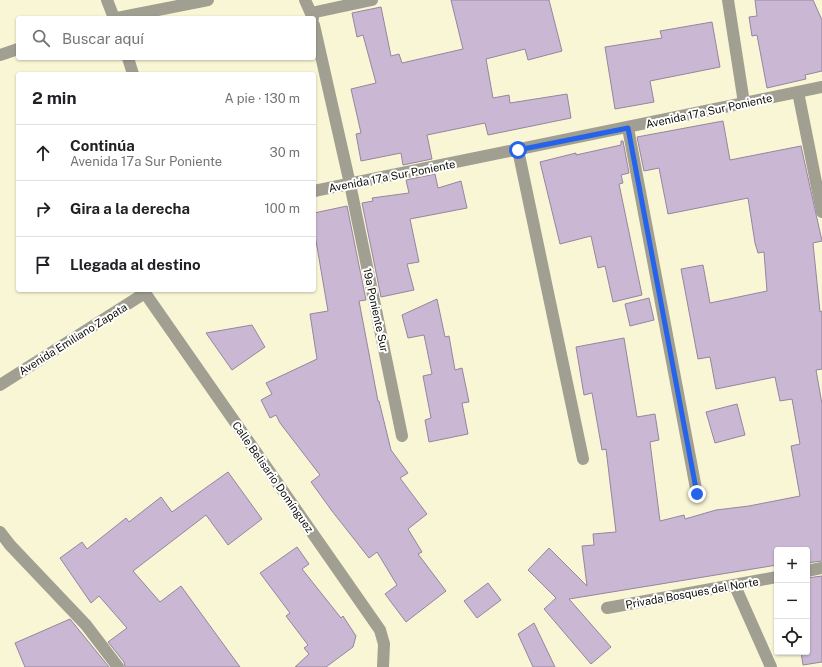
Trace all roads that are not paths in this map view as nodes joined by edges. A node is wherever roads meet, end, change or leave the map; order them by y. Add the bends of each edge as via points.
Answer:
1 (107, 0) edge
2 (208, 0) edge
3 (305, 0) edge
4 (372, 0) edge
5 (728, 0) edge
6 (113, 16) edge
7 (127, 16) edge
8 (312, 16) edge
9 (316, 17) edge
10 (316, 31) edge
11 (16, 50) edge
12 (0, 55) edge
13 (129, 60) edge
14 (132, 72) edge
15 (822, 87) edge
16 (798, 92) junction
17 (744, 103) junction
18 (628, 128) junction
19 (518, 150) junction
20 (350, 184) junction
21 (316, 191) edge
22 (822, 212) edge
23 (143, 292) edge
24 (146, 292) edge
25 (0, 385) edge
26 (402, 436) dead end
27 (583, 459) dead end
28 (697, 494) dead end
29 (0, 532) edge
30 (822, 568) edge
31 (810, 570) edge
32 (774, 578) edge
33 (735, 586) junction
34 (607, 608) dead end
35 (118, 667) edge
36 (383, 667) edge
37 (771, 667) edge

1 - 6 street
2 - 7 street
3 - 8 street, 19a Poniente Sur
4 - 9 street
5 - 17 street
10 - 20 street, 19a Poniente Sur
11 - 12 street
13 - 14 street
15 - 16 street, Avenida 17a Sur Poniente
16 - 17 street, Avenida 17a Sur Poniente
16 - 22 street
17 - 18 street, Avenida 17a Sur Poniente
18 - 19 street, Avenida 17a Sur Poniente
18 - 28 street
19 - 20 street, Avenida 17a Sur Poniente
19 - 27 street
20 - 21 street, Avenida 17a Sur Poniente
20 - 26 street, 19a Poniente Sur
23 - 25 street, Avenida Emiliano Zapata
24 - 36 street, Calle Belisario Domínguez via 380,630 384,644
29 - 35 street via 86,625
30 - 31 street
32 - 33 street, Privada Bosques del Norte
33 - 34 street, Privada Bosques del Norte
33 - 37 street

